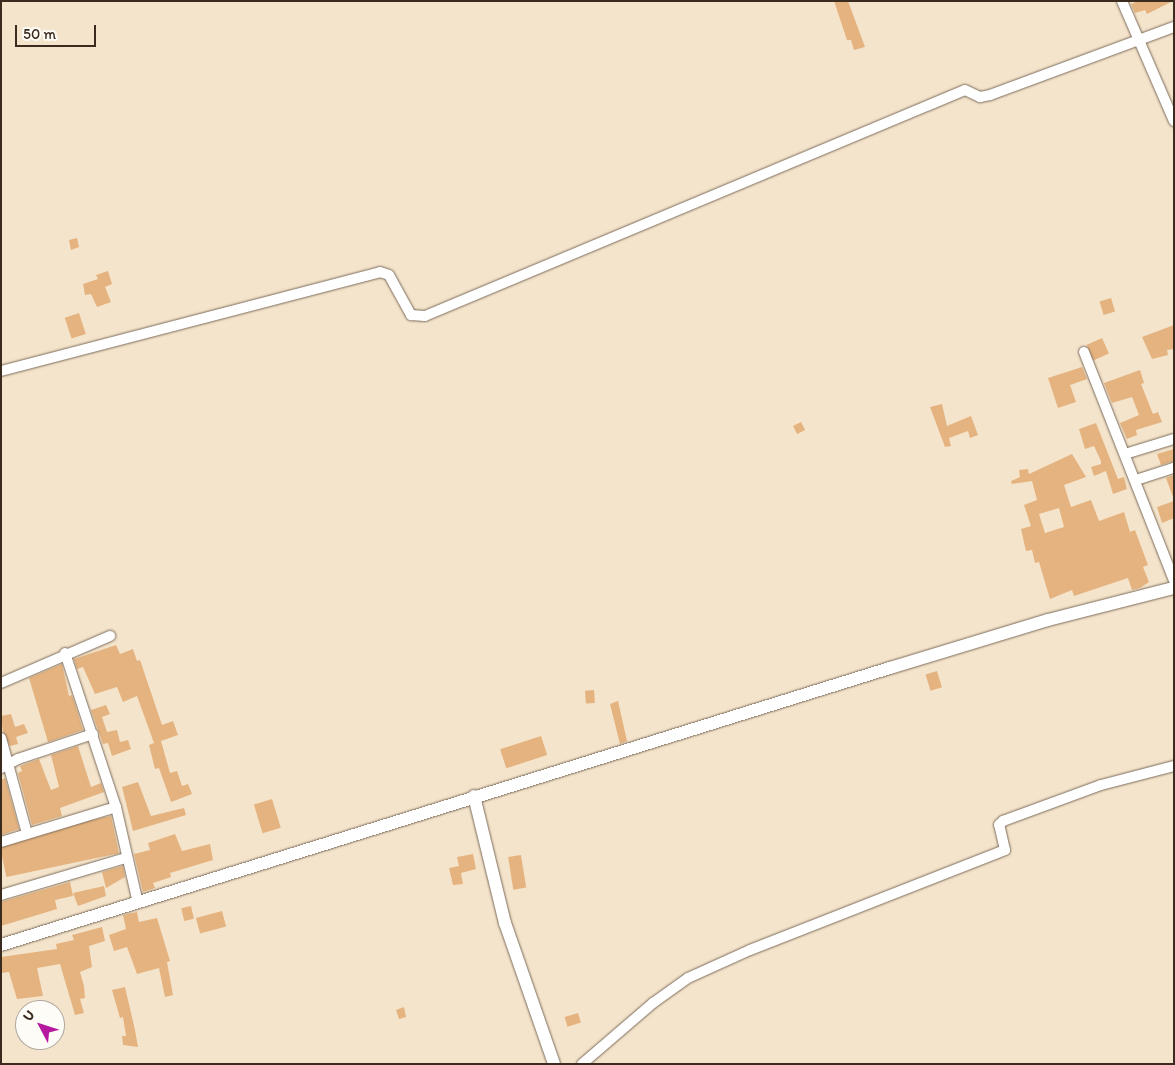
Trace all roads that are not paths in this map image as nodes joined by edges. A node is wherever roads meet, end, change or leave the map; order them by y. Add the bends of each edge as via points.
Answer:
1 (1122, 1) edge
2 (1174, 27) edge
3 (1138, 40) junction
4 (1174, 121) edge
5 (1084, 352) dead end
6 (1, 371) edge
7 (1174, 439) edge
8 (1125, 454) junction
9 (1174, 468) edge
10 (1136, 480) junction
11 (1174, 580) edge
12 (1174, 588) edge
13 (110, 636) dead end
14 (65, 653) junction
15 (1, 683) edge
16 (93, 734) junction
17 (1, 738) edge
18 (5, 766) edge
19 (1174, 766) edge
20 (474, 796) junction
21 (116, 807) junction
22 (27, 834) junction
23 (1, 842) edge
24 (126, 858) junction
25 (1, 895) edge
26 (138, 903) junction
27 (1, 945) edge
28 (554, 1064) edge
29 (582, 1064) edge

1 - 3 street
2 - 3 street
3 - 4 street
3 - 6 street via 984,97 965,90 425,316 411,315 388,275 380,272
5 - 8 street
7 - 8 street
8 - 10 street
9 - 10 street
10 - 11 street
12 - 20 street via 1002,634
13 - 14 street
14 - 15 street
14 - 16 street
16 - 18 street via 18,758
16 - 21 street
17 - 18 street
18 - 22 street
19 - 29 street via 1101,785 1003,820 999,826 1005,850 750,950 688,978
20 - 26 street
20 - 28 street via 505,923
21 - 22 street
21 - 24 street
22 - 23 street
24 - 25 street
24 - 26 street
26 - 27 street

